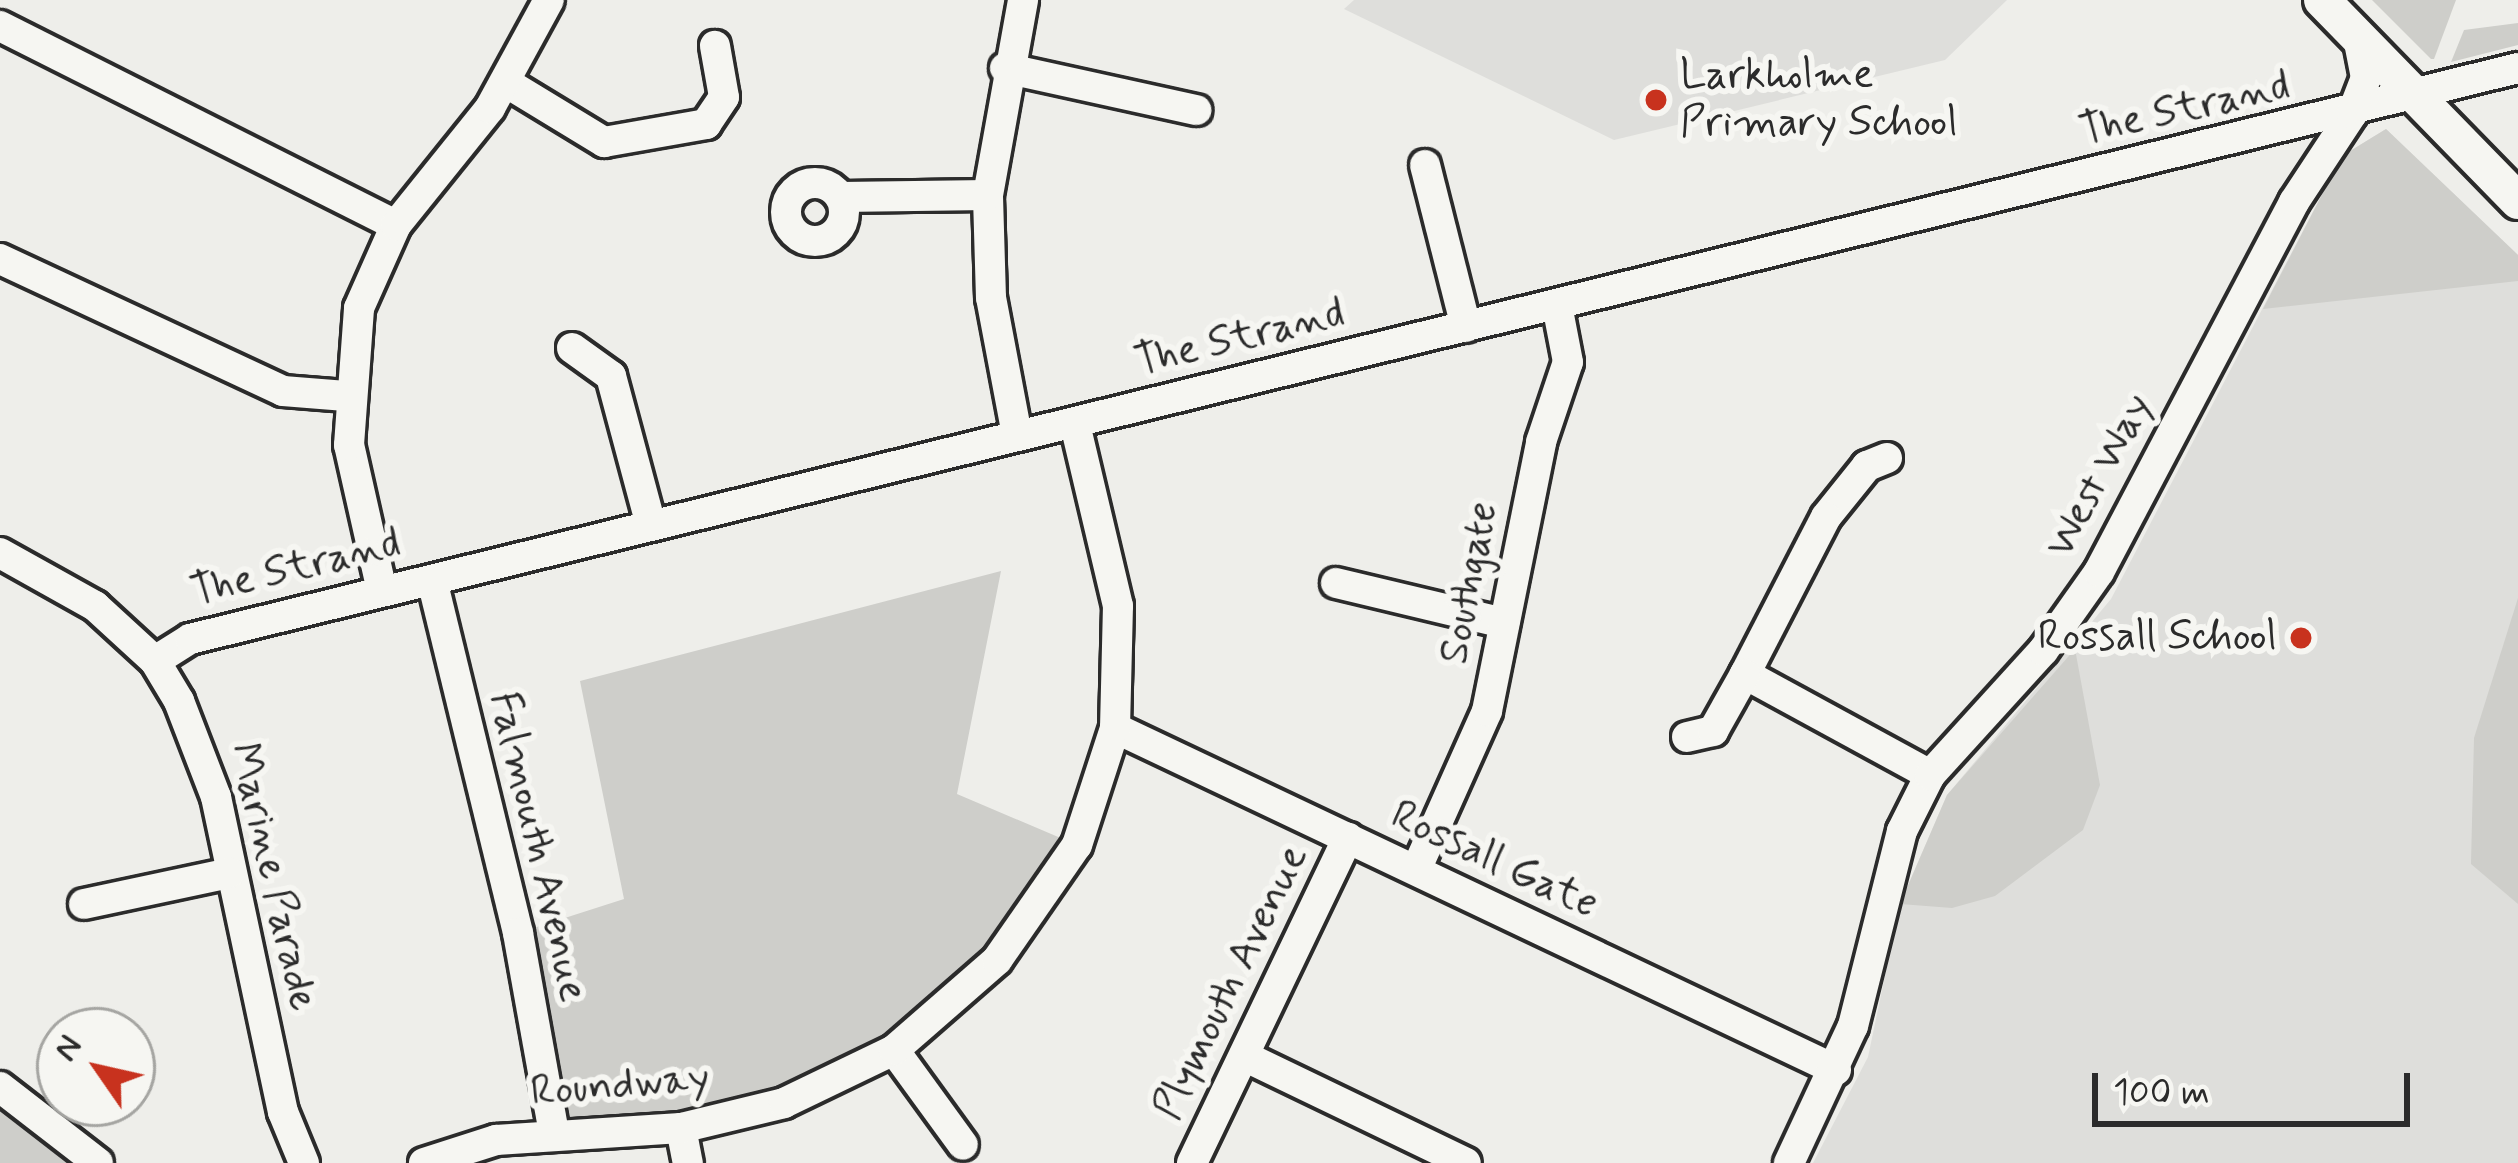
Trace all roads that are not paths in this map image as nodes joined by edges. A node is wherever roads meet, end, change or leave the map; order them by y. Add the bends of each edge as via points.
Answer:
1 (549, 0) edge
2 (1023, 0) edge
3 (2321, 0) edge
4 (0, 26) edge
5 (2358, 37) junction
6 (716, 46) dead end
7 (1005, 68) junction
8 (2518, 68) edge
9 (507, 83) junction
10 (2414, 96) junction
11 (1196, 110) dead end
12 (2352, 114) junction
13 (2299, 126) junction
14 (1425, 165) dead end
15 (988, 195) junction
16 (841, 197) dead end
17 (2518, 201) edge
18 (2294, 202) junction
19 (396, 225) junction
20 (0, 259) edge
21 (1557, 304) junction
22 (1466, 326) junction
23 (572, 348) dead end
24 (346, 395) junction
25 (1075, 424) junction
26 (1017, 435) junction
27 (1887, 458) dead end
28 (651, 525) junction
29 (0, 553) edge
30 (432, 580) junction
31 (1336, 584) dead end
32 (382, 591) junction
33 (1504, 623) junction
34 (155, 661) junction
35 (1744, 674) junction
36 (1115, 728) junction
37 (1687, 737) dead end
38 (1930, 775) junction
39 (1348, 838) junction
40 (1416, 870) junction
41 (230, 873) junction
42 (84, 904) dead end
43 (894, 1050) junction
44 (1244, 1056) junction
45 (1836, 1070) junction
46 (0, 1087) edge
47 (681, 1128) junction
48 (554, 1133) junction
49 (963, 1144) dead end
50 (98, 1163) edge
51 (304, 1163) edge
52 (424, 1163) edge
53 (688, 1163) edge
54 (1192, 1163) edge
55 (1466, 1163) edge
56 (1789, 1163) edge

1 - 9 street
2 - 7 street
3 - 5 main road
4 - 19 street
5 - 10 main road
5 - 12 street via 2366,78
6 - 9 street via 724,98 716,118 604,142
7 - 11 street
7 - 15 street
8 - 10 street, The Strand
9 - 19 street
10 - 12 street, The Strand
10 - 17 main road
12 - 13 street, The Strand
12 - 18 street, West Way
13 - 18 street, West Way
13 - 21 street, The Strand
14 - 22 street
15 - 16 street
15 - 26 street via 991,298
18 - 38 street, West Way via 2072,616
19 - 24 street via 359,308
20 - 24 street via 283,392
21 - 22 street, The Strand
21 - 33 street, Southgate via 1568,362 1541,442
22 - 25 street, The Strand
23 - 28 street via 598,358 617,389
24 - 32 street
25 - 26 street, The Strand
25 - 36 street, Roundway via 1118,606
26 - 28 street, The Strand
27 - 35 street via 1867,466 1826,517
28 - 30 street, The Strand
29 - 34 street, Marine Parade via 95,606
30 - 32 street, The Strand
30 - 48 street, Falmouth Avenue via 518,933
31 - 33 street
32 - 34 street, The Strand via 190,638
33 - 40 street, Southgate via 1478,737
34 - 41 street, Marine Parade via 206,759
35 - 37 street via 1713,731
35 - 38 street
36 - 39 street, Rossall Gate
36 - 43 street, Roundway via 1092,812 1052,889 965,994
38 - 45 street, West Way via 1881,886
39 - 40 street, Rossall Gate
39 - 44 street, Plymouth Avenue
40 - 45 street, Rossall Gate
41 - 42 street
41 - 51 street, Marine Parade via 283,1112
43 - 47 street, Roundway via 784,1102
43 - 49 street
44 - 54 street, Plymouth Avenue
44 - 55 street
45 - 56 street, West Way
46 - 50 street
47 - 48 street, Roundway
47 - 53 street
48 - 52 street, Roundway

